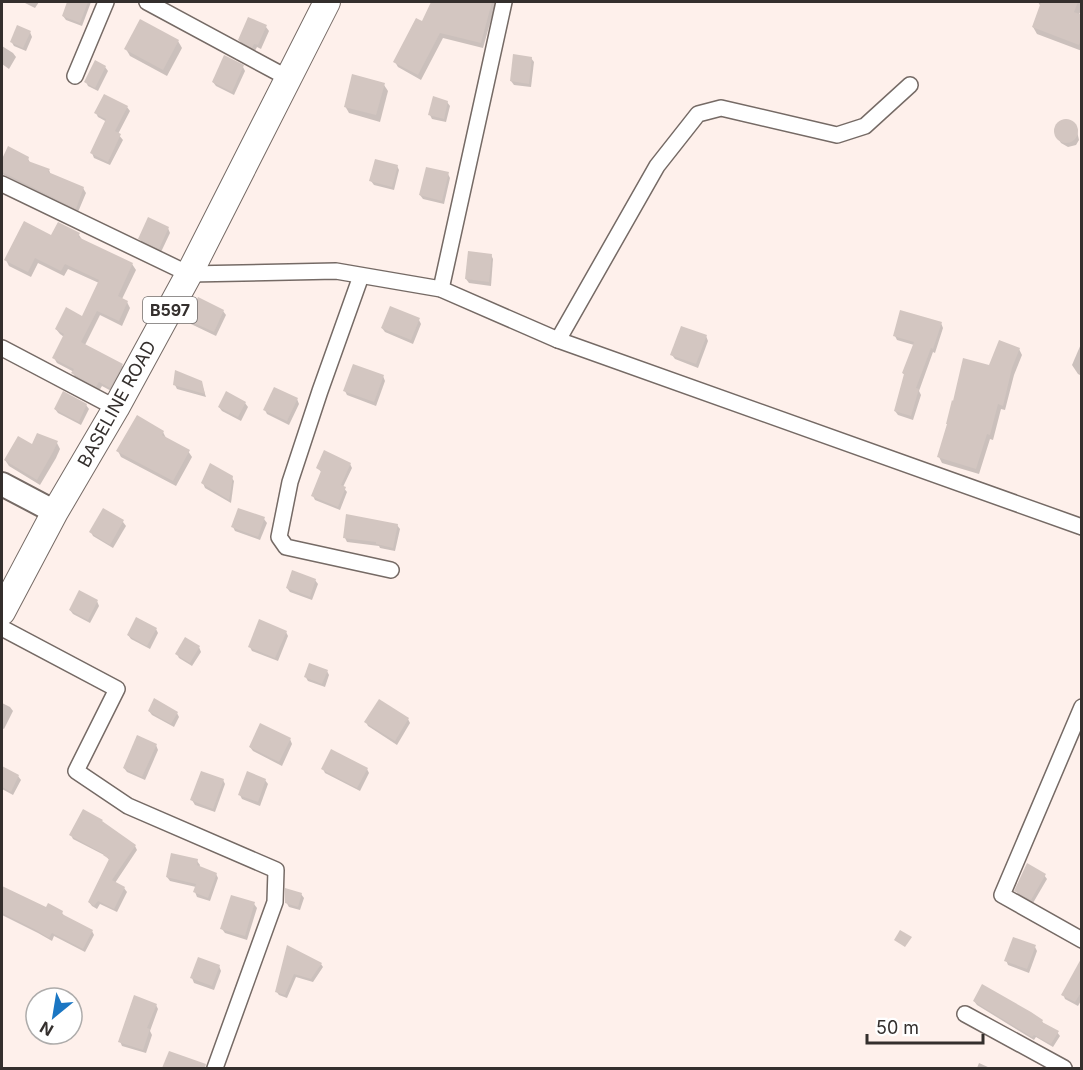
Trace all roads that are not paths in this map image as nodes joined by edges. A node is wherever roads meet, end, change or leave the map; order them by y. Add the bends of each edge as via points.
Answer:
1 (106, 2) edge
2 (147, 2) edge
3 (327, 2) edge
4 (504, 2) edge
5 (75, 76) dead end
6 (288, 78) junction
7 (910, 85) dead end
8 (2, 184) edge
9 (189, 274) junction
10 (362, 276) junction
11 (441, 289) junction
12 (558, 340) junction
13 (2, 348) edge
14 (116, 408) junction
15 (2, 484) edge
16 (55, 512) junction
17 (1082, 527) edge
18 (391, 570) dead end
19 (2, 612) edge
20 (2, 628) edge
21 (1082, 707) edge
22 (1082, 940) edge
23 (965, 1014) dead end
24 (215, 1068) edge
25 (1064, 1068) edge

1 - 5 street
2 - 6 street
3 - 6 main road, BASELINE ROAD / B597
4 - 11 street
6 - 9 main road, BASELINE ROAD / B597
7 - 12 street via 865,126 837,135 721,108 698,114 657,166
8 - 9 street
9 - 10 street via 336,271
9 - 14 main road, BASELINE ROAD / B597
10 - 11 street
10 - 18 street via 290,482 279,537 286,547
11 - 12 street
12 - 17 street
13 - 14 street
14 - 16 main road, BASELINE ROAD / B597
15 - 16 street
16 - 19 main road, BASELINE ROAD / B597
20 - 24 street via 117,689 76,771 128,806 276,870 275,902
21 - 22 street via 1002,895
23 - 25 street

